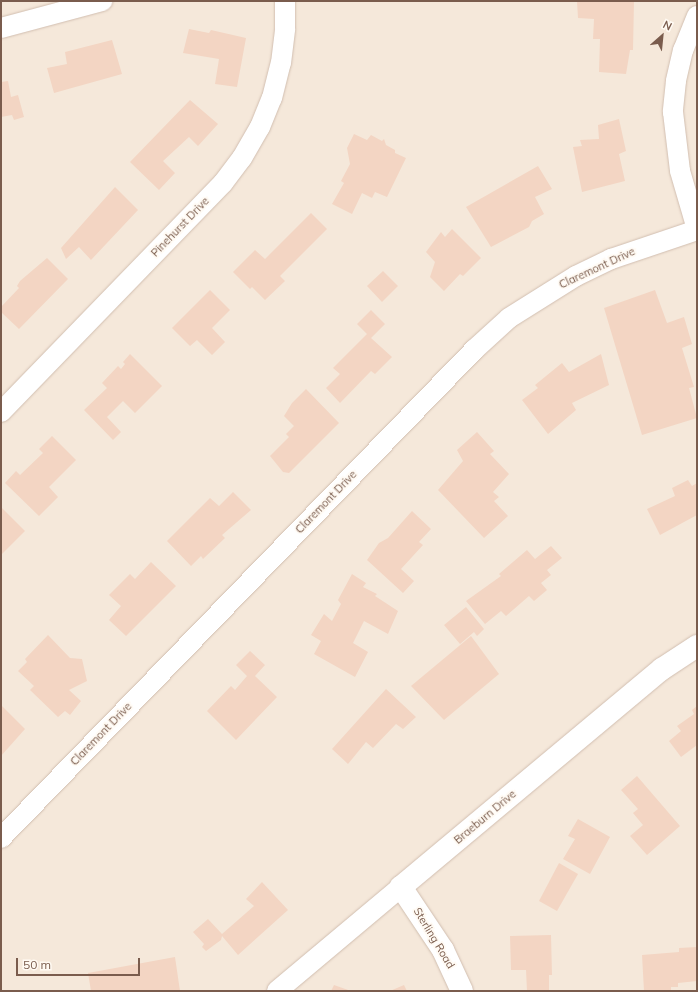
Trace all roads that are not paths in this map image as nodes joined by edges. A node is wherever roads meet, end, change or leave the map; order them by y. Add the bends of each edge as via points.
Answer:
1 (102, 1) edge
2 (285, 1) edge
3 (697, 16) edge
4 (1, 28) edge
5 (697, 229) edge
6 (1, 412) edge
7 (697, 646) edge
8 (1, 838) edge
9 (401, 887) junction
10 (276, 991) edge
11 (462, 991) edge

1 - 4 street
2 - 6 street, Pinehurst Drive via 281,63 272,98 260,127 242,158 223,183
3 - 5 street via 683,50 673,112 680,171
5 - 8 street, Claremont Drive via 619,256 576,276 535,300 486,339
7 - 9 street, Braeburn Drive via 662,670
9 - 10 street, Braeburn Drive
9 - 11 street, Sterling Road via 423,916 443,950

